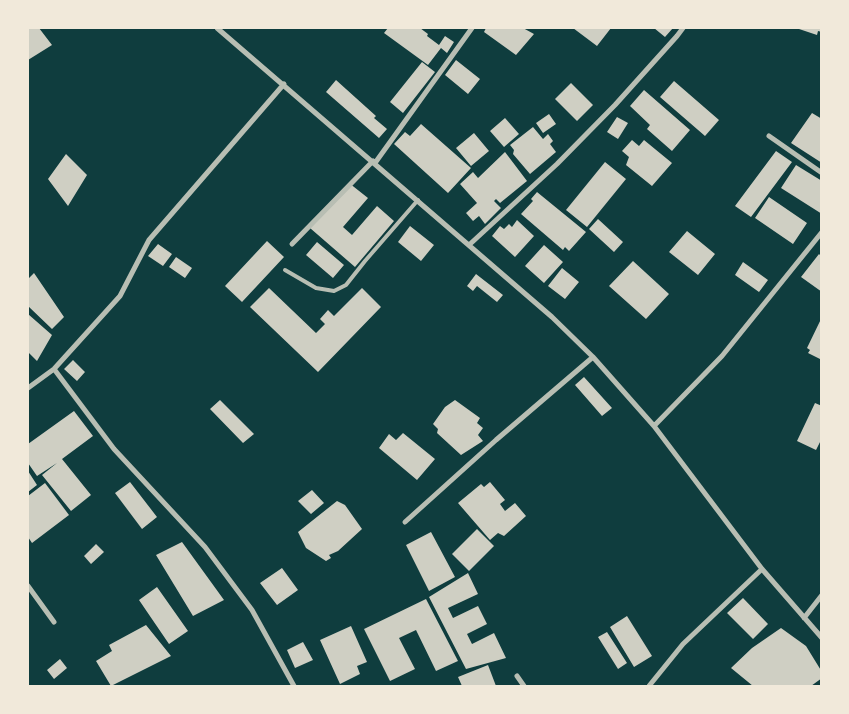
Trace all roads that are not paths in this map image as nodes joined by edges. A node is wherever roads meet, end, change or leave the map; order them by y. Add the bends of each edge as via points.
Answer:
1 (218, 28) edge
2 (472, 28) edge
3 (683, 28) edge
4 (284, 84) junction
5 (769, 136) dead end
6 (374, 162) junction
7 (822, 173) edge
8 (418, 200) junction
9 (822, 232) edge
10 (292, 244) dead end
11 (469, 245) junction
12 (285, 270) dead end
13 (593, 357) junction
14 (54, 369) junction
15 (28, 388) edge
16 (654, 426) junction
17 (405, 522) dead end
18 (762, 569) junction
19 (28, 586) edge
20 (822, 594) edge
21 (804, 618) junction
22 (54, 622) dead end
23 (822, 638) edge
24 (517, 676) dead end
25 (294, 686) edge
26 (524, 686) edge
27 (649, 686) edge

1 - 4 street
2 - 6 street
3 - 11 street via 557,164
4 - 6 street
4 - 14 street via 150,240 120,296
5 - 7 street
6 - 8 street
6 - 10 street
8 - 11 street
8 - 12 lane via 346,285 334,291 316,288
9 - 16 street via 722,356
11 - 13 street
13 - 16 street
13 - 17 street
14 - 15 street
14 - 25 street via 114,449 204,548 252,610
16 - 18 street
18 - 21 street
18 - 27 street via 683,644
19 - 22 street
20 - 21 street
21 - 23 street
24 - 26 street

